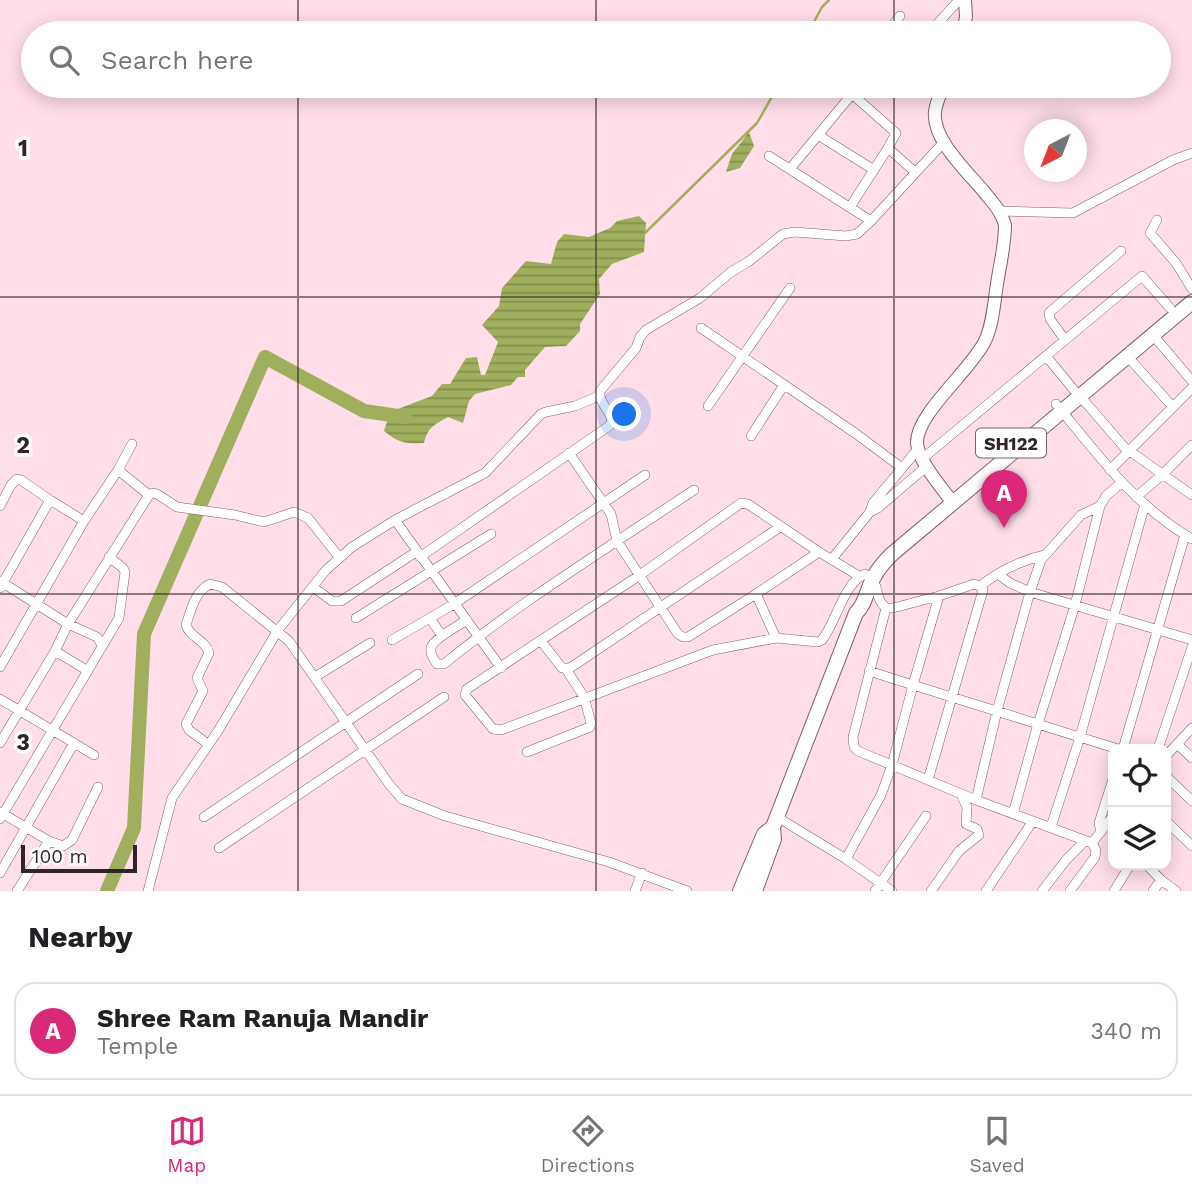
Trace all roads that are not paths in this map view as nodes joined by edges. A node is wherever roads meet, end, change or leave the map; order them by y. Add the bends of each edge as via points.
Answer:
1 (959, 0) edge
2 (965, 0) edge
3 (900, 16) dead end
4 (896, 21) edge
5 (940, 21) edge
6 (965, 21) edge
7 (849, 98) edge
8 (857, 98) edge
9 (939, 98) edge
10 (818, 135) junction
11 (943, 142) junction
12 (888, 148) junction
13 (1192, 153) edge
14 (769, 156) dead end
15 (789, 169) junction
16 (874, 170) junction
17 (915, 172) junction
18 (850, 207) junction
19 (999, 211) junction
20 (1157, 220) dead end
21 (871, 221) junction
22 (1121, 251) dead end
23 (790, 288) dead end
24 (1192, 289) edge
25 (1192, 302) edge
26 (1170, 308) junction
27 (701, 328) dead end
28 (1153, 335) junction
29 (1065, 340) junction
30 (742, 356) junction
31 (1046, 356) junction
32 (1127, 356) junction
33 (1192, 381) edge
34 (785, 385) junction
35 (1192, 388) edge
36 (1077, 393) junction
37 (599, 396) junction
38 (708, 406) dead end
39 (1173, 407) junction
40 (1059, 408) junction
41 (751, 436) dead end
42 (132, 444) dead end
43 (1192, 445) edge
44 (1129, 452) junction
45 (569, 453) junction
46 (922, 458) junction
47 (902, 468) junction
48 (118, 470) junction
49 (1110, 470) junction
50 (645, 475) dead end
51 (1162, 475) junction
52 (1121, 483) junction
53 (694, 490) dead end
54 (149, 495) junction
55 (1192, 495) edge
56 (1136, 497) junction
57 (951, 499) junction
58 (50, 500) junction
59 (604, 504) junction
60 (1145, 504) junction
61 (0, 506) edge
62 (1100, 506) junction
63 (870, 512) junction
64 (395, 520) junction
65 (84, 521) junction
66 (780, 527) junction
67 (491, 534) dead end
68 (1189, 537) edge
69 (617, 541) junction
70 (819, 552) junction
71 (418, 554) junction
72 (1045, 555) junction
73 (109, 557) junction
74 (339, 557) junction
75 (832, 559) junction
76 (432, 573) junction
77 (998, 574) junction
78 (640, 575) junction
79 (866, 576) junction
80 (1, 584) edge
81 (980, 586) junction
82 (313, 587) junction
83 (1030, 592) junction
84 (756, 594) junction
85 (939, 596) junction
86 (37, 604) junction
87 (454, 604) junction
88 (1075, 605) junction
89 (661, 608) junction
90 (886, 608) junction
91 (1114, 617) junction
92 (356, 618) dead end
93 (430, 618) junction
94 (467, 620) junction
95 (68, 624) junction
96 (1158, 629) junction
97 (278, 631) junction
98 (442, 636) junction
99 (478, 636) junction
100 (776, 638) junction
101 (392, 640) dead end
102 (1192, 640) edge
103 (541, 641) junction
104 (370, 643) dead end
105 (102, 645) junction
106 (1192, 647) edge
107 (55, 651) junction
108 (0, 667) edge
109 (501, 668) junction
110 (566, 669) junction
111 (88, 671) junction
112 (869, 671) junction
113 (418, 674) dead end
114 (316, 677) junction
115 (913, 685) junction
116 (444, 697) dead end
117 (584, 697) junction
118 (954, 697) junction
119 (0, 699) edge
120 (19, 711) junction
121 (997, 711) junction
122 (346, 723) junction
123 (1038, 724) junction
124 (1192, 728) edge
125 (53, 730) junction
126 (1080, 737) junction
127 (0, 743) edge
128 (74, 743) junction
129 (208, 744) junction
130 (1123, 744) edge
131 (1160, 744) edge
132 (1177, 744) junction
133 (1108, 745) edge
134 (366, 751) junction
135 (1171, 751) edge
136 (527, 752) dead end
137 (94, 755) dead end
138 (1192, 758) edge
139 (891, 765) junction
140 (929, 780) junction
141 (1171, 781) edge
142 (98, 788) dead end
143 (961, 794) junction
144 (1108, 795) edge
145 (976, 800) junction
146 (1192, 801) edge
147 (1013, 814) junction
148 (1, 816) edge
149 (926, 816) dead end
150 (204, 817) dead end
151 (1033, 821) junction
152 (775, 822) junction
153 (1108, 824) edge
154 (1171, 826) edge
155 (1051, 827) junction
156 (26, 828) junction
157 (1101, 832) junction
158 (49, 841) junction
159 (1089, 842) junction
160 (1192, 846) edge
161 (219, 848) dead end
162 (846, 859) junction
163 (1127, 870) edge
164 (1152, 870) edge
165 (0, 873) edge
166 (642, 873) junction
167 (1161, 880) junction
168 (878, 887) edge
169 (683, 890) edge
170 (17, 891) edge
171 (148, 891) edge
172 (635, 891) edge
173 (740, 891) edge
174 (755, 891) edge
175 (891, 891) edge
176 (931, 891) edge
177 (986, 891) edge
178 (1042, 891) edge
179 (1070, 891) edge
180 (1114, 891) edge
181 (1153, 891) edge
182 (1176, 891) edge

1 - 5 street
2 - 6 street
3 - 4 street
7 - 10 street
8 - 12 street via 895,130
9 - 11 street via 935,123
10 - 15 street
10 - 16 street
11 - 17 street
11 - 19 street
12 - 16 street
12 - 17 street
13 - 19 street via 1073,213
14 - 15 street
15 - 18 street
16 - 18 street
17 - 21 street
18 - 21 street
19 - 46 street via 1005,233 988,333 919,431
20 - 24 street via 1150,233
21 - 37 street via 852,235 795,232 776,237 700,298 646,330
22 - 29 street via 1049,313
23 - 30 street
24 - 26 main road, SH122
25 - 28 main road, SH122
26 - 29 street via 1142,276
26 - 36 main road, SH122
27 - 30 street
28 - 32 main road, SH122
28 - 33 street
29 - 31 street
30 - 34 street
30 - 38 street
31 - 36 street
31 - 46 street
32 - 36 main road, SH122
32 - 39 street
34 - 41 street
34 - 47 street
35 - 39 street
36 - 40 main road, SH122
36 - 44 street
37 - 45 street via 612,422
37 - 64 street via 541,414 485,473
39 - 44 street
40 - 49 street
40 - 57 main road, SH122
42 - 48 street
43 - 51 street
44 - 49 street
44 - 51 street
45 - 59 street
45 - 71 street
46 - 47 street
46 - 57 street
46 - 63 street via 878,509
47 - 63 street
48 - 54 street
48 - 65 street
49 - 52 street
50 - 59 street
51 - 55 street
51 - 56 street
52 - 56 street
52 - 62 street
53 - 69 street
54 - 73 street
54 - 74 street via 157,494 177,507 264,522 294,512 308,517
56 - 60 street
57 - 79 main road, SH122 via 881,552
58 - 61 street via 17,479
58 - 65 street
58 - 80 street
59 - 69 street via 613,519
59 - 87 street
60 - 68 street
60 - 91 street
62 - 72 street via 1081,515
62 - 88 street
63 - 75 street
64 - 71 street
64 - 74 street
65 - 86 street
66 - 70 street
66 - 78 street via 741,503
66 - 89 street
67 - 76 street
68 - 96 street
69 - 78 street
69 - 99 street
70 - 75 street
70 - 84 street
71 - 76 street
71 - 82 street via 341,601 332,601
72 - 77 street
72 - 83 street
73 - 95 street
73 - 105 street via 125,572 119,618
74 - 82 street
75 - 79 street
76 - 87 street
76 - 92 street
77 - 81 street
77 - 83 street
78 - 89 street
78 - 103 street
79 - 90 street
79 - 100 street via 852,584 822,640
79 - 152 main road, SH122
80 - 86 street
81 - 85 street
81 - 118 street via 983,594
82 - 97 street
83 - 88 street
83 - 121 street
84 - 89 street via 683,637
84 - 100 street
85 - 90 street
85 - 115 street
86 - 95 street
86 - 108 street
87 - 93 street
87 - 94 street
88 - 91 street
88 - 123 street
89 - 110 street
90 - 112 street
91 - 96 street
91 - 126 street
93 - 98 street
93 - 101 street
94 - 98 street
94 - 99 street
95 - 105 street via 97,637
95 - 107 street
96 - 102 street
96 - 130 street
97 - 114 street
97 - 129 street
97 - 129 street via 218,585 206,586 194,600 187,629 207,645 209,653 197,678 202,695 186,724
98 - 99 street via 431,650 440,665
99 - 109 street
100 - 117 street via 713,650
103 - 109 street
103 - 110 street
104 - 114 street
105 - 111 street
106 - 131 street
107 - 111 street
107 - 120 street
109 - 117 street via 465,692 496,730
110 - 117 street
111 - 125 street
112 - 115 street
112 - 139 street via 853,743 858,751
113 - 122 street
114 - 122 street
115 - 118 street
115 - 139 street
116 - 134 street
117 - 136 street via 590,727
118 - 121 street
118 - 140 street
119 - 120 street
120 - 125 street
120 - 127 street
121 - 123 street
121 - 145 street
122 - 134 street
122 - 150 street
123 - 126 street
123 - 147 street
124 - 132 street
125 - 128 street
125 - 148 street
126 - 133 street
126 - 155 street
128 - 137 street
128 - 156 street
129 - 171 street via 170,803
132 - 135 street
132 - 138 street
134 - 161 street
134 - 166 street via 402,799 461,821
139 - 140 street
139 - 162 street via 878,803
140 - 143 street
141 - 146 street
142 - 158 street via 72,840 63,846
143 - 145 street
143 - 176 street via 967,807 966,824 979,835 959,851
144 - 157 street via 1099,823
145 - 147 street
147 - 151 street
148 - 156 street
149 - 168 street
151 - 155 street
151 - 177 street
152 - 162 street
152 - 173 main road, SH122 via 764,834
152 - 174 main road, SH122 via 774,839
153 - 157 street
154 - 160 street
155 - 159 street
156 - 158 street
156 - 165 street
157 - 159 street
158 - 170 street
159 - 178 street via 1070,855
159 - 179 street via 1096,850 1095,857
162 - 168 street
163 - 180 street
164 - 167 street
166 - 169 street
166 - 172 street
167 - 181 street
167 - 182 street
168 - 175 street

